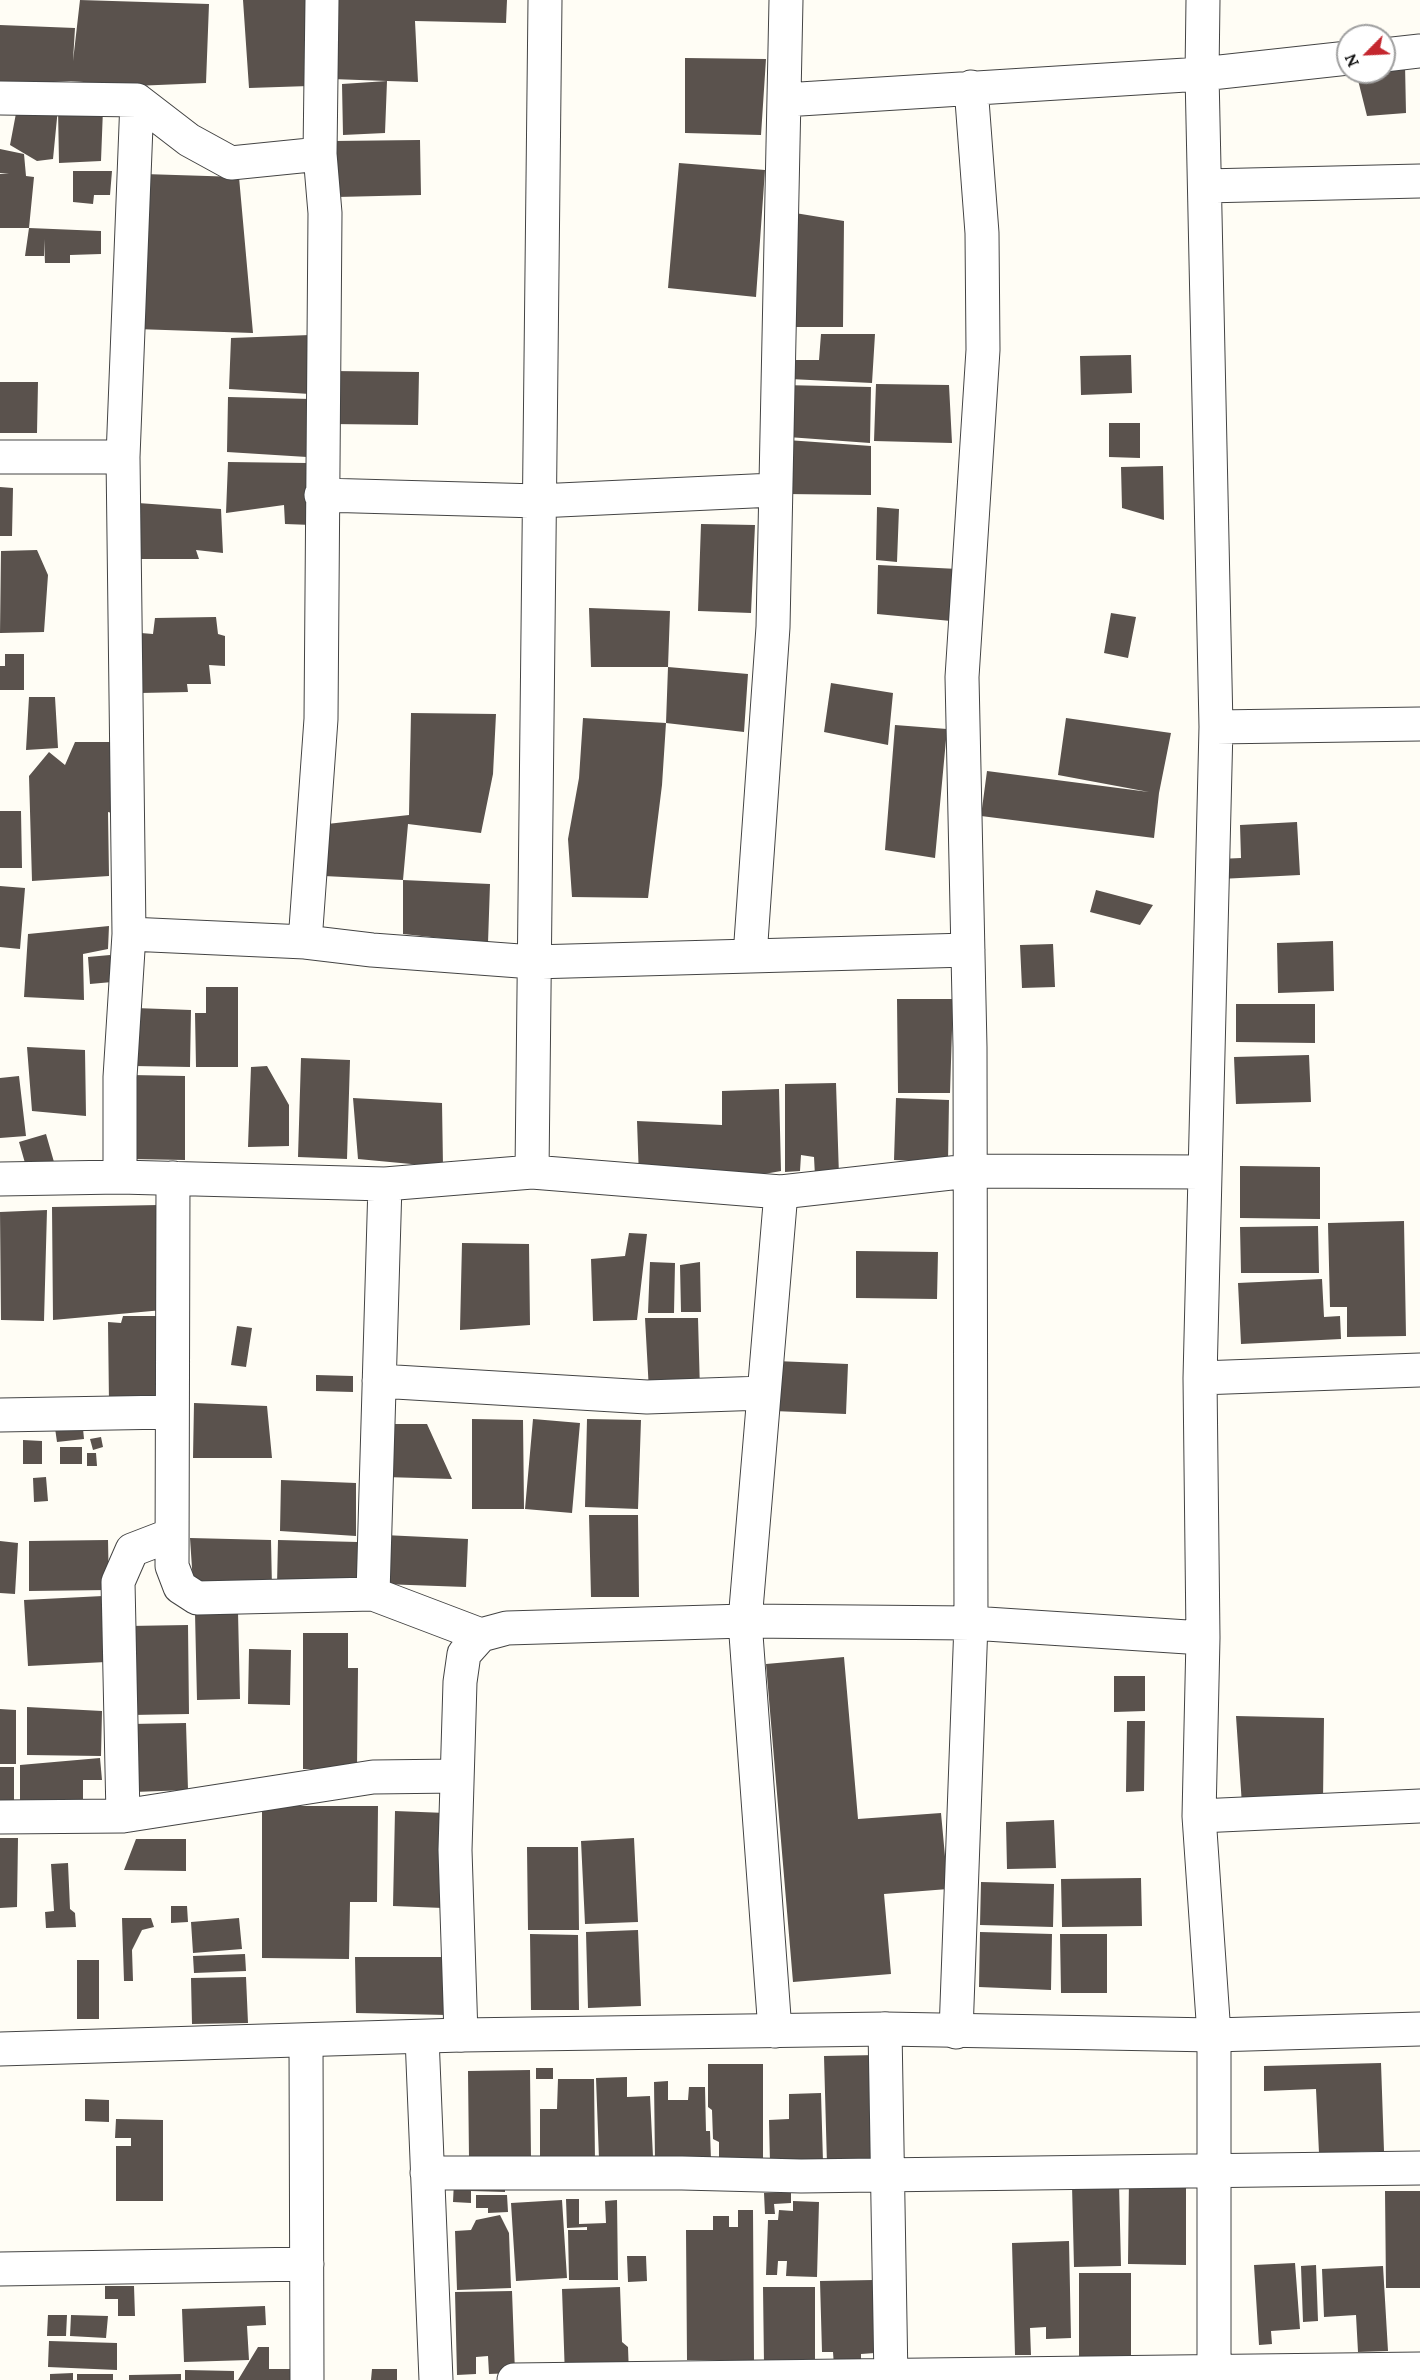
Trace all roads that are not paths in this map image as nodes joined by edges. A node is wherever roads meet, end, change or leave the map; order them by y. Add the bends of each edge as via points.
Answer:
1 (322, 0) edge
2 (545, 0) edge
3 (786, 0) edge
4 (1203, 0) edge
5 (1420, 51) edge
6 (1396, 54) edge
7 (1336, 59) edge
8 (1202, 74) junction
9 (971, 87) junction
10 (0, 98) edge
11 (137, 100) junction
12 (784, 100) junction
13 (320, 154) junction
14 (1420, 182) edge
15 (1204, 186) junction
16 (0, 457) edge
17 (123, 457) junction
18 (774, 490) junction
19 (321, 495) junction
20 (538, 501) junction
21 (1420, 724) edge
22 (1216, 727) junction
23 (129, 934) junction
24 (305, 942) junction
25 (968, 950) junction
26 (750, 956) junction
27 (533, 962) junction
28 (969, 1171) junction
29 (532, 1172) junction
30 (1203, 1172) junction
31 (120, 1177) junction
32 (173, 1178) junction
33 (0, 1179) edge
34 (385, 1184) junction
35 (781, 1192) junction
36 (1420, 1370) edge
37 (1200, 1378) junction
38 (379, 1381) junction
39 (764, 1392) junction
40 (171, 1412) junction
41 (0, 1415) edge
42 (171, 1534) junction
43 (373, 1594) junction
44 (745, 1621) junction
45 (971, 1623) junction
46 (481, 1635) junction
47 (1203, 1638) junction
48 (457, 1776) junction
49 (1420, 1806) edge
50 (123, 1816) junction
51 (1199, 1816) junction
52 (0, 1817) edge
53 (885, 2029) junction
54 (1420, 2029) edge
55 (775, 2031) junction
56 (956, 2032) junction
57 (461, 2035) junction
58 (1214, 2035) junction
59 (422, 2037) junction
60 (306, 2041) junction
61 (0, 2049) edge
62 (1420, 2168) edge
63 (427, 2173) junction
64 (1216, 2173) junction
65 (888, 2174) junction
66 (307, 2264) junction
67 (0, 2269) edge
68 (1420, 2369) edge
69 (891, 2377) edge
70 (1214, 2377) edge
71 (307, 2380) edge
72 (435, 2380) edge
73 (514, 2380) edge

1 - 13 street
2 - 20 street
3 - 12 street
4 - 8 street
5 - 6 street
7 - 8 street
8 - 9 street
8 - 15 street
9 - 12 street
9 - 25 street via 981,233 983,350 962,677
10 - 11 street
11 - 13 street via 189,140 231,163
11 - 17 street
12 - 18 street
13 - 19 street via 325,213
14 - 15 street
15 - 22 street
16 - 17 street
17 - 23 street
18 - 20 street
18 - 26 street via 772,627
19 - 20 street
19 - 24 street via 321,718
20 - 27 street
21 - 22 street
22 - 30 street
23 - 24 street
23 - 31 street via 120,1077
24 - 27 street
25 - 26 street
25 - 28 street
26 - 27 street
27 - 29 street
28 - 30 street
28 - 35 street
28 - 45 street
29 - 34 street
29 - 35 street
30 - 37 street
31 - 32 street
31 - 33 street
32 - 34 street
32 - 40 street
34 - 38 street
35 - 39 street
36 - 37 street
37 - 47 street
38 - 39 street via 647,1397
38 - 43 street
39 - 44 street
40 - 41 street
40 - 42 street
42 - 43 street via 172,1566 180,1587 197,1598
42 - 50 street via 132,1551 118,1582
43 - 46 street
44 - 45 street
44 - 46 street via 507,1628
44 - 55 street
45 - 47 street
45 - 56 street
46 - 48 street via 464,1654
47 - 51 street
48 - 50 street via 373,1778
48 - 57 street via 455,1850
49 - 51 street
50 - 52 street
51 - 58 street
53 - 55 street
53 - 56 street
53 - 65 street
54 - 58 street
55 - 57 street
56 - 58 street
57 - 59 street
58 - 64 street
59 - 60 street
59 - 63 street
60 - 61 street
60 - 66 street
62 - 64 street
63 - 65 street
63 - 72 street
64 - 65 street
64 - 70 street
65 - 69 street
66 - 67 street
66 - 71 street
68 - 70 street
69 - 70 street
69 - 73 street

